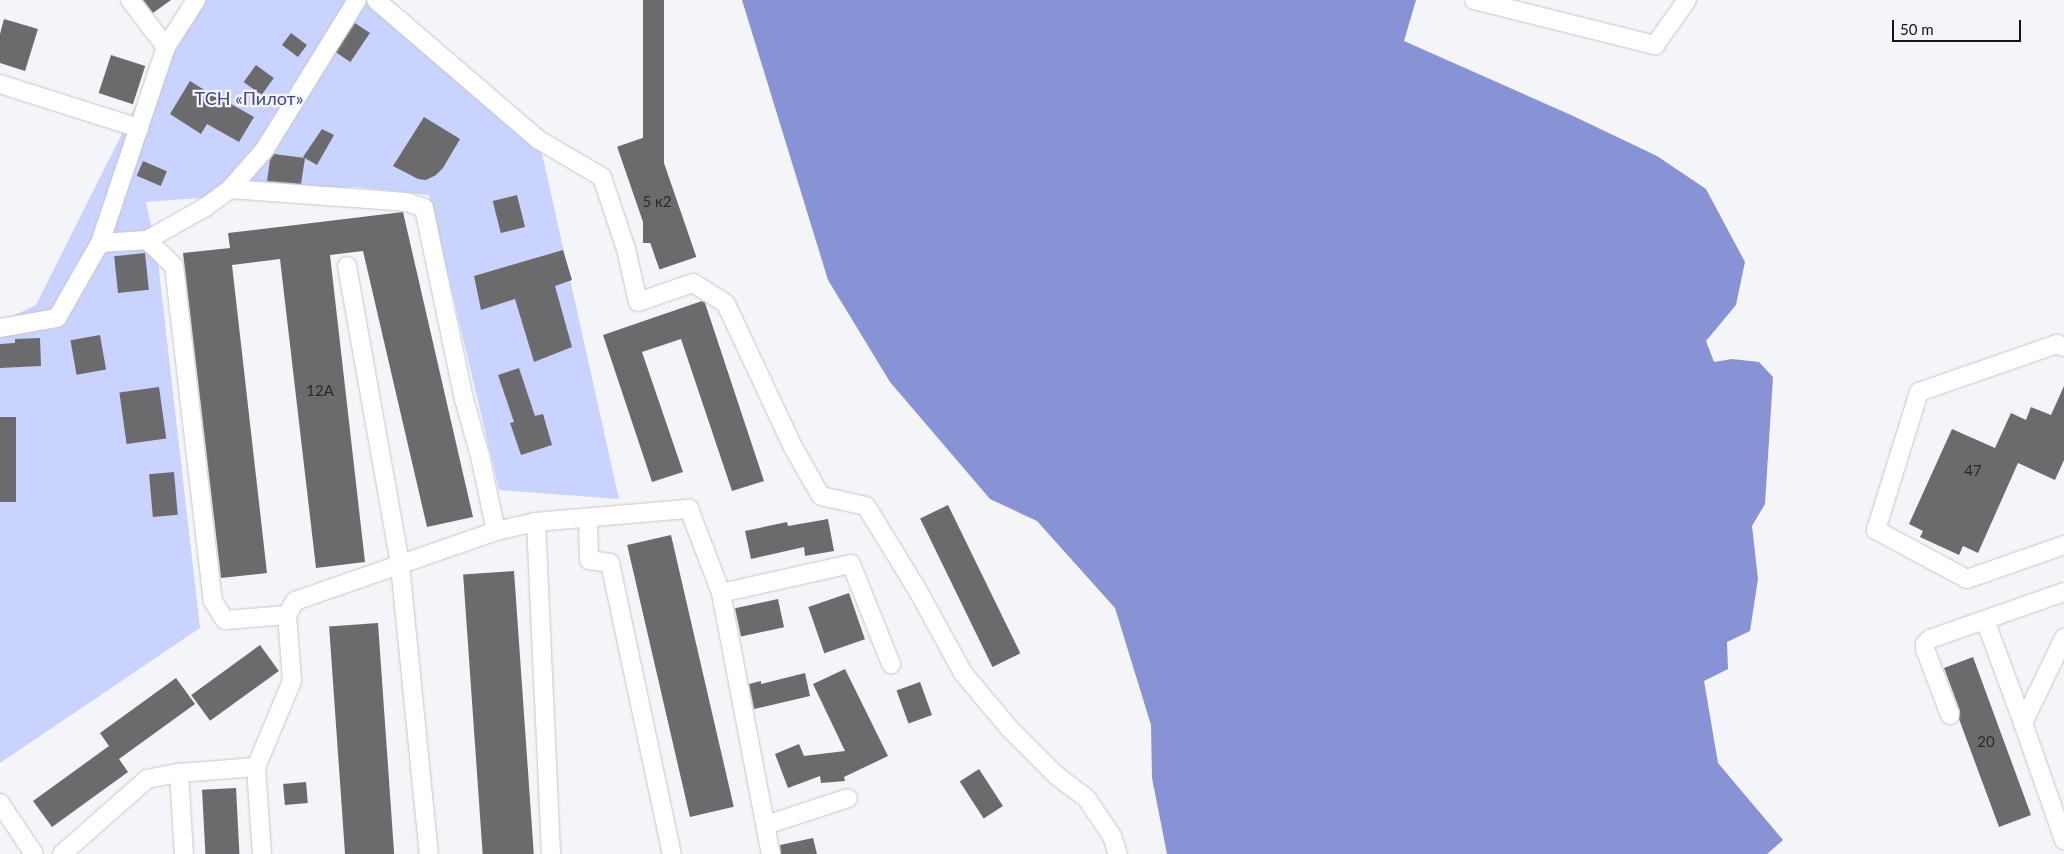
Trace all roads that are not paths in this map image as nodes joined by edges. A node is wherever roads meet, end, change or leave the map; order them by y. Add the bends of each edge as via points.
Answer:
1 (130, 0) edge
2 (196, 0) edge
3 (357, 0) edge
4 (376, 0) edge
5 (1474, 0) edge
6 (1686, 0) edge
7 (166, 47) junction
8 (0, 84) edge
9 (139, 128) junction
10 (230, 189) junction
11 (147, 240) junction
12 (100, 243) junction
13 (347, 266) dead end
14 (0, 328) edge
15 (2064, 346) edge
16 (588, 518) junction
17 (536, 522) junction
18 (496, 531) junction
19 (2064, 545) edge
20 (400, 565) junction
21 (2064, 592) edge
22 (721, 593) junction
23 (287, 615) junction
24 (1985, 620) junction
25 (2064, 638) edge
26 (891, 664) dead end
27 (1950, 714) dead end
28 (2023, 723) junction
29 (256, 768) junction
30 (179, 773) junction
31 (848, 798) dead end
32 (0, 803) edge
33 (766, 825) junction
34 (2064, 840) edge
35 (34, 854) edge
36 (62, 854) edge
37 (184, 854) edge
38 (262, 854) edge
39 (429, 854) edge
40 (551, 854) edge
41 (672, 854) edge
42 (771, 854) edge
43 (1118, 854) edge

1 - 7 street
2 - 7 street
3 - 10 street via 265,149
4 - 43 street via 539,140 602,177 626,250 638,302 693,283 726,304 793,446 821,496 866,506 963,673 1009,728 1057,776 1086,799 1112,836
5 - 6 street via 1655,46
7 - 9 street
8 - 9 street
9 - 12 street
10 - 11 street via 204,208
10 - 18 street via 406,202 424,208 464,399
11 - 12 street
11 - 23 street via 174,266 213,601 226,620
12 - 14 street via 57,318
13 - 20 street
15 - 19 street via 2057,344 1919,392 1876,530 1967,579
16 - 17 street
16 - 22 street via 689,509
16 - 41 street via 590,560 610,563
17 - 18 street
17 - 40 street
18 - 20 street
20 - 23 street via 295,601
20 - 39 street
21 - 24 street
22 - 26 street via 851,564
22 - 33 street
23 - 29 street via 292,681
24 - 27 street via 1930,639 1926,644 1925,649
24 - 28 street
25 - 28 street
28 - 34 street
29 - 30 street
29 - 38 street
30 - 36 street via 147,779
30 - 37 street
31 - 33 street
32 - 35 street
33 - 42 street

